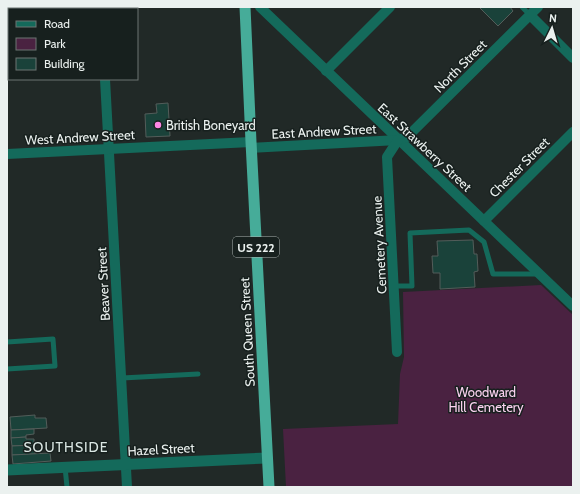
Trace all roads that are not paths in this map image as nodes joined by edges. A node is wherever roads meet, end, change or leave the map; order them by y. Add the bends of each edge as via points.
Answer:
1 (245, 7) edge
2 (260, 7) edge
3 (390, 7) edge
4 (522, 7) edge
5 (538, 7) edge
6 (530, 15) junction
7 (573, 58) edge
8 (326, 71) junction
9 (105, 80) edge
10 (573, 132) edge
11 (398, 140) junction
12 (251, 145) junction
13 (109, 148) junction
14 (7, 154) edge
15 (484, 221) junction
16 (540, 274) junction
17 (394, 286) junction
18 (572, 301) edge
19 (7, 342) edge
20 (397, 352) dead end
21 (7, 369) edge
22 (198, 374) dead end
23 (122, 378) junction
24 (267, 458) junction
25 (126, 464) junction
26 (65, 468) junction
27 (7, 470) edge
28 (67, 487) edge
29 (127, 487) edge
30 (269, 487) edge

1 - 12 highway, South Queen Street / US 222
2 - 8 street, East Strawberry Street
3 - 8 street
4 - 6 lane
5 - 6 street, North Street
6 - 7 street
6 - 11 street, North Street via 407,137
8 - 11 street, East Strawberry Street
9 - 13 street, Beaver Street
10 - 15 street, Chester Street
11 - 12 street, East Andrew Street
11 - 15 street, East Strawberry Street
11 - 17 street, Cemetery Avenue via 387,157
12 - 13 street, West Andrew Street
12 - 24 highway, South Queen Street / US 222
13 - 14 street, West Andrew Street
13 - 23 street, Beaver Street
15 - 16 street, East Strawberry Street
16 - 17 lane via 493,274 484,242 469,230 410,233 412,286
16 - 18 street, East Strawberry Street
17 - 20 street, Cemetery Avenue
19 - 21 lane via 53,339 55,366
22 - 23 lane
23 - 25 street, Beaver Street
24 - 25 street, Hazel Street
24 - 30 highway, South Queen Street / US 222
25 - 26 street, Hazel Street
25 - 29 street, Beaver Street
26 - 27 street, Hazel Street
26 - 28 lane

